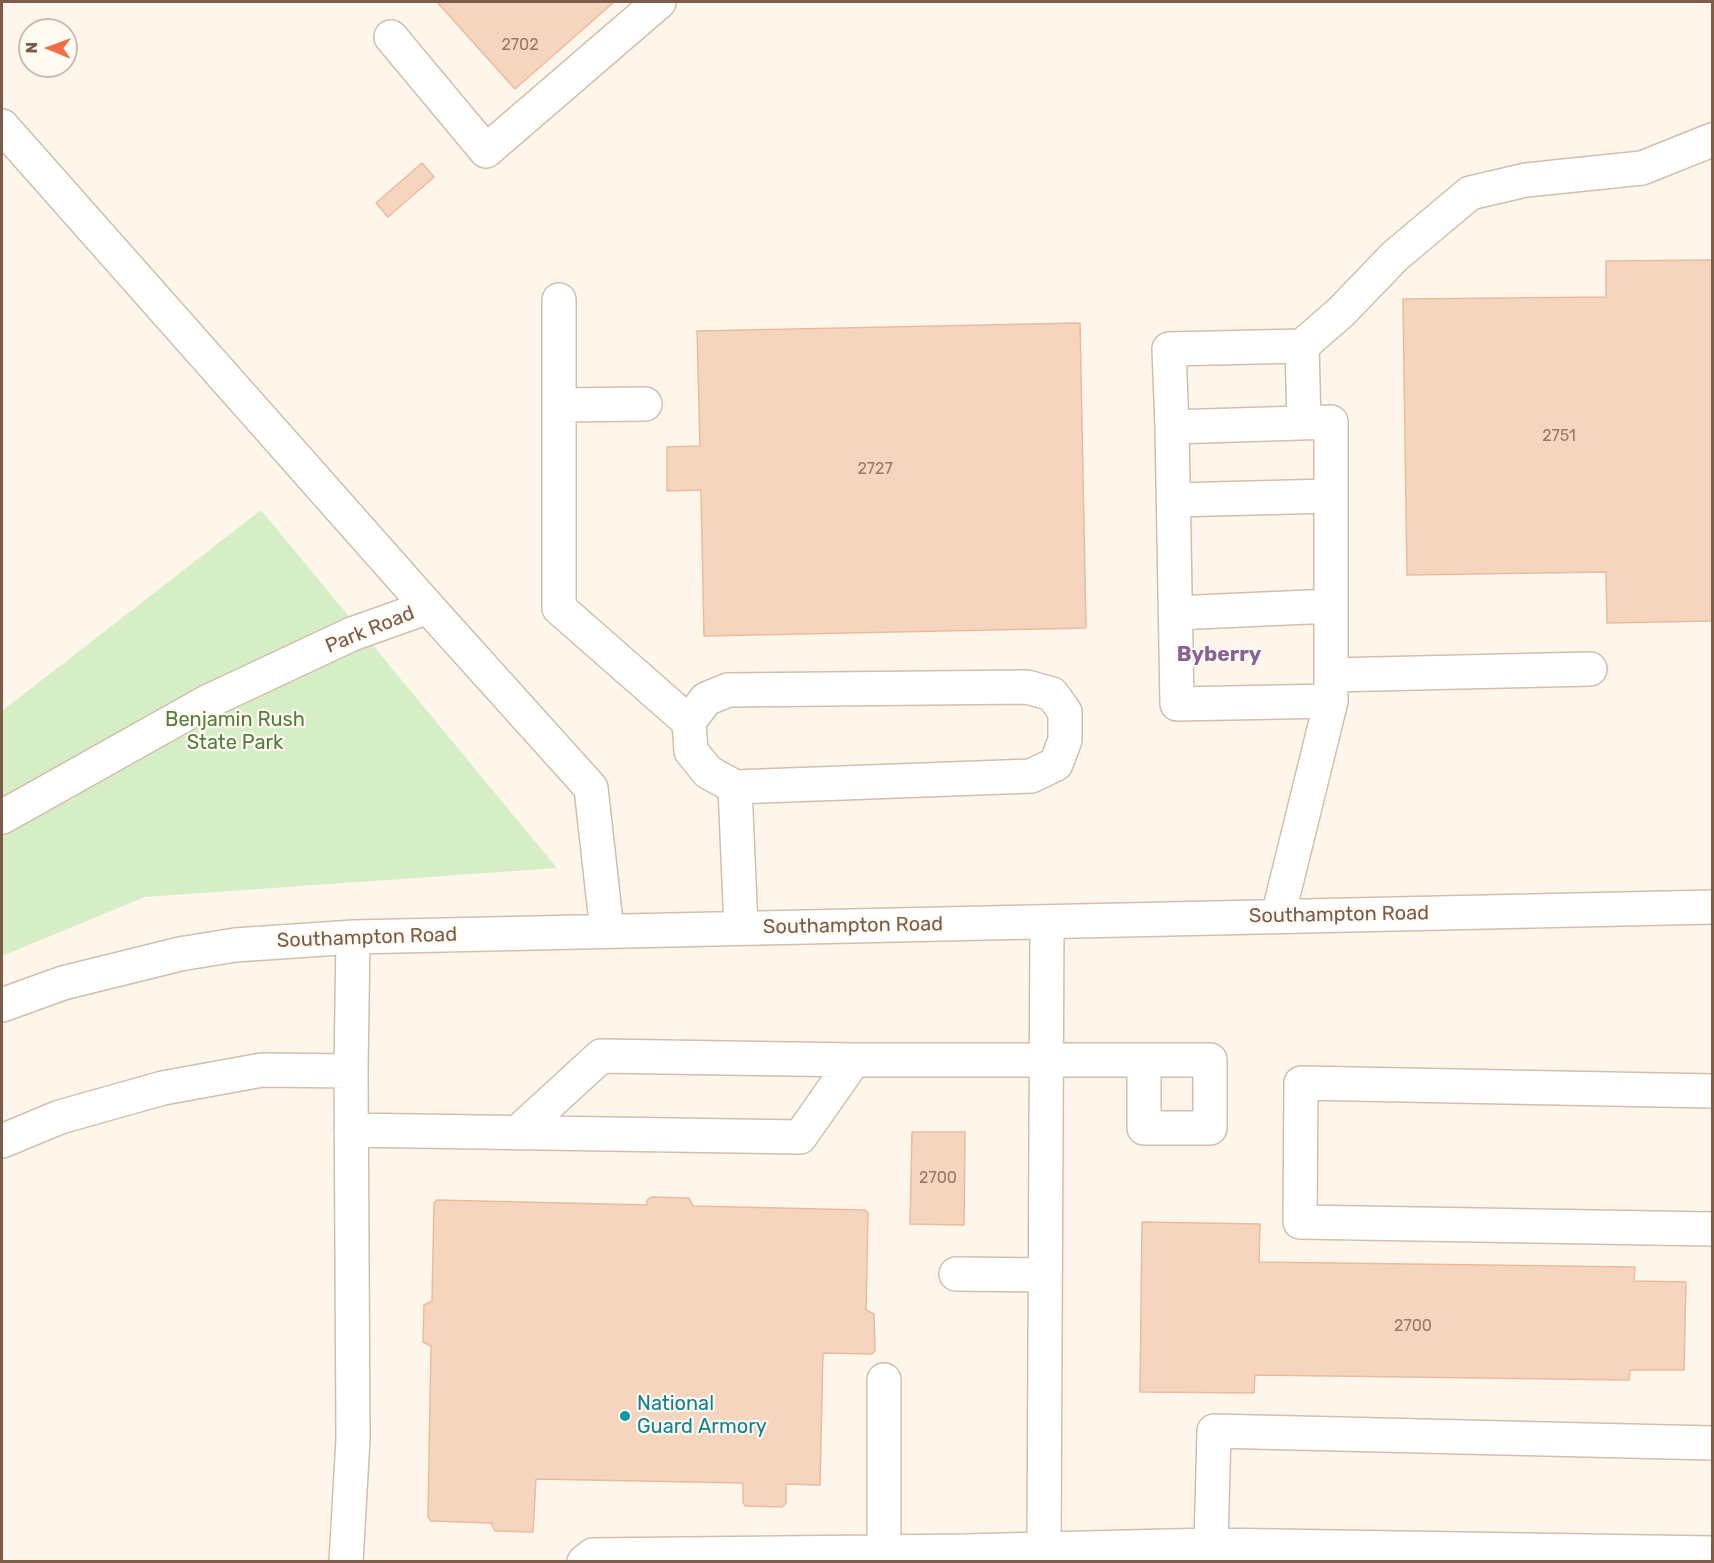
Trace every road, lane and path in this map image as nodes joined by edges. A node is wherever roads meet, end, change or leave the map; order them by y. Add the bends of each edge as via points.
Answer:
1 (659, 2) edge
2 (391, 37) dead end
3 (2, 126) edge
4 (1713, 140) edge
5 (559, 300) dead end
6 (1302, 346) junction
7 (645, 404) dead end
8 (559, 405) junction
9 (1304, 423) junction
10 (1172, 427) junction
11 (1330, 496) junction
12 (1173, 500) junction
13 (1331, 606) junction
14 (428, 607) junction
15 (1175, 613) junction
16 (1590, 669) dead end
17 (1331, 688) junction
18 (689, 722) junction
19 (735, 787) junction
20 (2, 817) edge
21 (1713, 907) edge
22 (1278, 916) junction
23 (1047, 922) junction
24 (741, 928) junction
25 (607, 931) junction
26 (353, 937) junction
27 (2, 1005) edge
28 (854, 1060) junction
29 (1144, 1060) dead end
30 (1046, 1061) junction
31 (351, 1071) junction
32 (1713, 1091) edge
33 (351, 1130) junction
34 (517, 1133) junction
35 (2, 1141) edge
36 (1713, 1229) edge
37 (956, 1274) dead end
38 (1046, 1275) junction
39 (884, 1380) dead end
40 (1713, 1443) edge
41 (1210, 1545) junction
42 (884, 1552) junction
43 (1713, 1554) edge
44 (1049, 1555) edge
45 (960, 1556) edge
46 (346, 1562) edge
47 (584, 1562) edge

1 - 2 street via 486,151
3 - 14 street
4 - 6 street via 1642,168 1526,180 1470,192 1395,256
5 - 8 street
6 - 9 street
6 - 10 street via 1169,349
7 - 8 street
8 - 18 street via 559,608
9 - 10 street
9 - 11 street via 1331,422
10 - 12 street
11 - 12 street
11 - 13 street
12 - 15 street
13 - 15 street
13 - 17 street
14 - 20 street, Park Road via 352,634 207,702
14 - 25 street, Park Road via 591,788
15 - 17 street via 1177,704
16 - 17 street
17 - 22 street
18 - 19 street via 691,751 708,772
18 - 19 street via 706,699 728,690 1027,687 1052,694 1065,712 1065,740 1056,764 1031,776
19 - 24 street
21 - 22 street, Southampton Road
22 - 23 street, Southampton Road
23 - 24 street, Southampton Road
23 - 30 street
24 - 25 street, Southampton Road
25 - 26 street, Southampton Road
26 - 27 street, Southampton Road via 235,945 180,954 63,983
26 - 31 street
28 - 30 street
28 - 34 street via 601,1056
28 - 34 street via 800,1137
29 - 30 street
30 - 38 street
31 - 33 street
31 - 35 street via 262,1070 163,1089 60,1117
32 - 36 street via 1301,1083 1300,1222
33 - 34 street
33 - 46 street via 352,1438
37 - 38 street
38 - 44 street
39 - 42 street
40 - 41 street via 1214,1431
41 - 43 street
41 - 44 street
42 - 45 street
42 - 47 street via 593,1555
44 - 45 street

